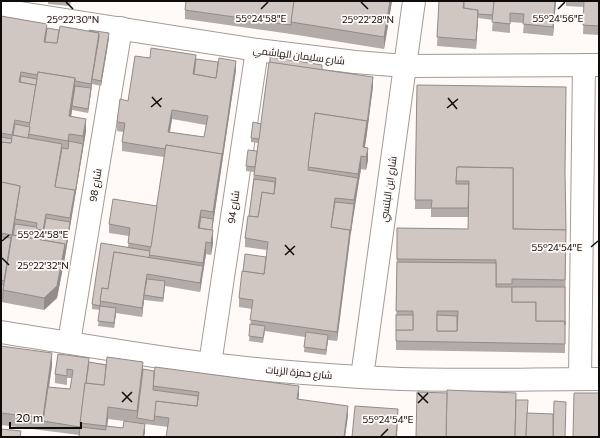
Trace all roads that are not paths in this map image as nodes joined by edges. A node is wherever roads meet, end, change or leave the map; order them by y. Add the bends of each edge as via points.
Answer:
1 (414, 1) edge
2 (1, 10) edge
3 (121, 28) junction
4 (257, 50) junction
5 (592, 65) edge
6 (405, 66) junction
7 (1, 332) edge
8 (69, 342) junction
9 (210, 364) junction
10 (362, 378) junction
11 (590, 379) edge

1 - 6 street, شارع ابن البلنسي
2 - 3 street, شارع سليمان الهاشمي
3 - 4 street, شارع سليمان الهاشمي
3 - 8 street, شارع 98
4 - 6 street, شارع سليمان الهاشمي
4 - 9 street, شارع 94
5 - 6 street, شارع سليمان الهاشمي
5 - 11 street
6 - 10 street, شارع ابن البلنسي
7 - 8 street, شارع حمزة الزيات
8 - 9 street, شارع حمزة الزيات
9 - 10 street, شارع حمزة الزيات
10 - 11 street, شارع حمزة الزيات via 471,381

